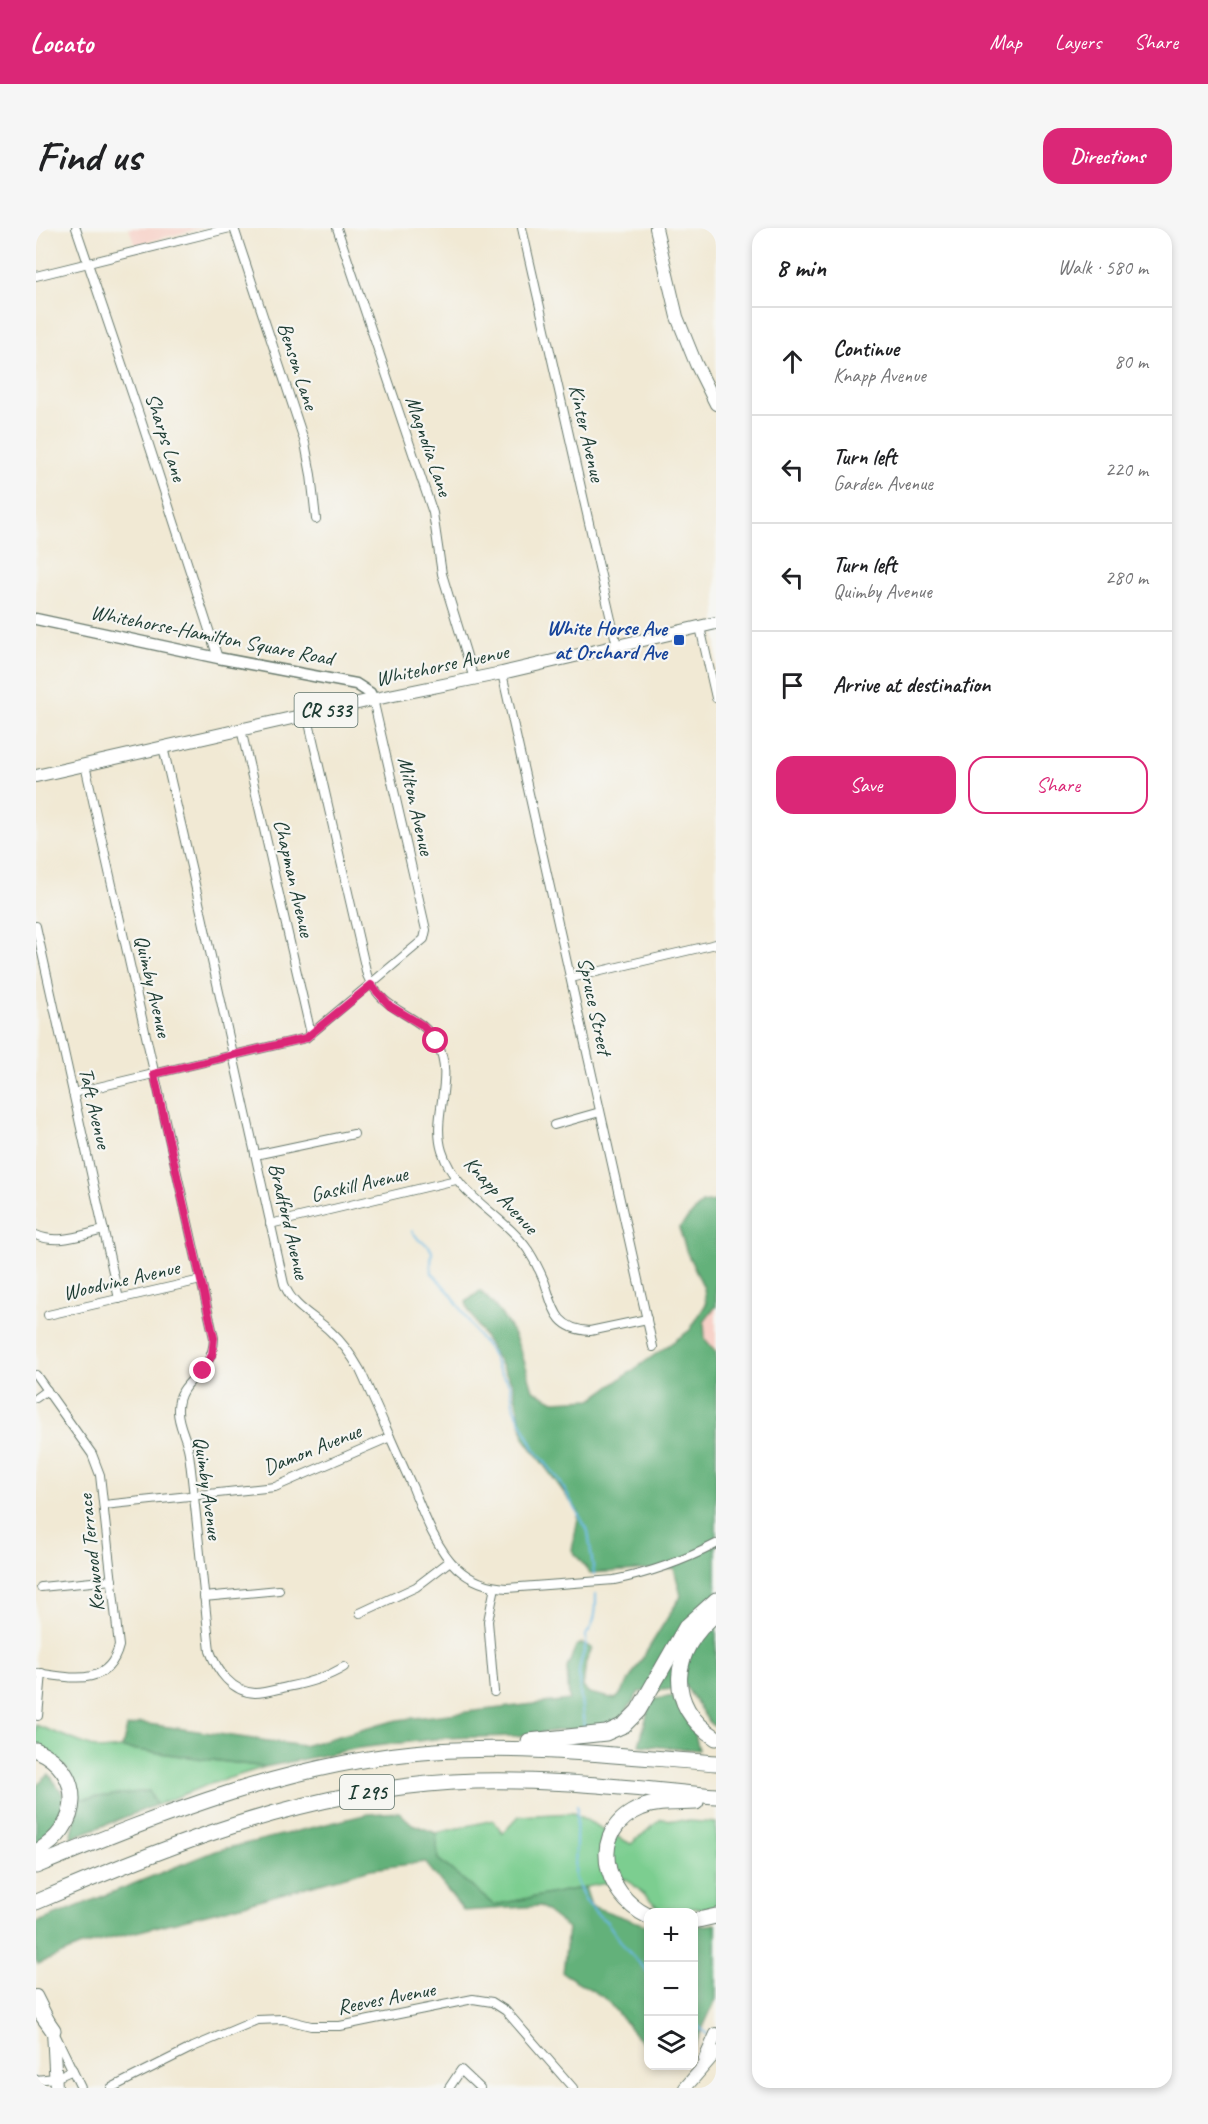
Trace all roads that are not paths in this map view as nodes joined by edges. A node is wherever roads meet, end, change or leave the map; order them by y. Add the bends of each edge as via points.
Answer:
1 (76, 228) edge
2 (232, 228) edge
3 (337, 228) edge
4 (522, 228) edge
5 (656, 228) edge
6 (88, 264) junction
7 (36, 276) edge
8 (716, 404) edge
9 (316, 519) dead end
10 (36, 620) edge
11 (716, 623) edge
12 (700, 627) junction
13 (617, 646) junction
14 (218, 658) junction
15 (502, 673) junction
16 (474, 679) junction
17 (716, 698) edge
18 (374, 699) junction
19 (307, 714) junction
20 (241, 729) junction
21 (163, 747) junction
22 (85, 765) junction
23 (36, 776) edge
24 (36, 926) edge
25 (716, 944) edge
26 (571, 978) junction
27 (371, 985) junction
28 (311, 1034) junction
29 (233, 1055) junction
30 (154, 1074) junction
31 (73, 1093) junction
32 (600, 1112) junction
33 (554, 1125) dead end
34 (354, 1134) dead end
35 (255, 1155) junction
36 (456, 1180) junction
37 (270, 1224) junction
38 (104, 1230) junction
39 (36, 1235) edge
40 (201, 1280) junction
41 (119, 1299) junction
42 (48, 1315) dead end
43 (647, 1319) junction
44 (653, 1347) dead end
45 (36, 1376) edge
46 (47, 1390) junction
47 (36, 1398) edge
48 (390, 1437) junction
49 (193, 1496) junction
50 (104, 1504) junction
51 (716, 1544) edge
52 (450, 1561) junction
53 (112, 1580) junction
54 (41, 1587) dead end
55 (495, 1587) junction
56 (279, 1590) dead end
57 (204, 1597) junction
58 (716, 1600) edge
59 (360, 1613) dead end
60 (716, 1614) edge
61 (344, 1666) dead end
62 (39, 1673) edge
63 (494, 1692) dead end
64 (38, 1716) dead end
65 (716, 1738) edge
66 (36, 1750) edge
67 (436, 1751) junction
68 (716, 1763) edge
69 (716, 1798) edge
70 (36, 1852) edge
71 (36, 1866) edge
72 (36, 1902) edge
73 (644, 1913) edge
74 (716, 1916) edge
75 (698, 1920) edge
76 (36, 1996) edge
77 (36, 2006) edge
78 (53, 2030) junction
79 (716, 2034) edge
80 (716, 2052) edge
81 (703, 2066) junction
82 (73, 2070) junction
83 (36, 2080) edge
84 (55, 2083) edge
85 (81, 2088) edge
86 (111, 2088) edge
87 (449, 2088) edge
88 (480, 2088) edge
89 (573, 2088) edge
90 (685, 2088) edge

1 - 6 street, Sharps Lane
2 - 6 street
2 - 9 street, Benson Lane via 305,444
3 - 16 street, Magnolia Lane via 433,513 442,574
4 - 13 street, Kinter Avenue
5 - 8 main road via 677,316
6 - 7 street
6 - 14 street, Sharps Lane
10 - 14 street, Whitehorse-Hamilton Square Road
11 - 12 main road, Whitehorse Avenue / CR 533
12 - 13 main road, Whitehorse Avenue / CR 533
12 - 17 street
13 - 15 main road, Whitehorse Avenue / CR 533
14 - 18 street, Whitehorse-Hamilton Square Road via 356,684
15 - 16 main road, Whitehorse Avenue / CR 533
15 - 26 street, Spruce Street
16 - 18 main road, Whitehorse Avenue / CR 533
18 - 19 main road, Whitehorse Avenue / CR 533
18 - 27 street, Milton Avenue via 426,930 424,939
19 - 20 main road, Whitehorse Avenue / CR 533
19 - 27 street, Knapp Avenue
20 - 21 main road, Whitehorse Avenue / CR 533
20 - 28 street, Chapman Avenue
21 - 22 main road, Whitehorse Avenue / CR 533
21 - 29 street, Bradford Avenue
22 - 23 main road, Whitehorse Avenue / CR 533
22 - 30 street, Quimby Avenue
24 - 31 street, Taft Avenue
25 - 26 street
26 - 32 street, Spruce Street
27 - 28 street
27 - 36 street, Knapp Avenue via 390,1006 422,1025 441,1051 445,1072 439,1136
28 - 29 street
29 - 30 street
29 - 35 street, Bradford Avenue
30 - 31 street
30 - 40 street, Quimby Avenue
31 - 38 street, Taft Avenue
32 - 33 street
32 - 43 street, Spruce Street
34 - 35 street
35 - 37 street, Bradford Avenue
36 - 37 street, Gaskill Avenue
36 - 43 street, Knapp Avenue via 526,1248 540,1271 551,1305 564,1323 590,1331
37 - 48 street, Bradford Avenue via 289,1297 332,1333 353,1357
38 - 39 street via 62,1240
38 - 41 street, Taft Avenue
40 - 41 street, Woodvine Avenue
40 - 49 street, Quimby Avenue via 214,1347 208,1364 181,1394 178,1410 189,1452
41 - 42 street, Woodvine Avenue
43 - 44 street, Spruce Street
45 - 46 street, Kenwood Terrace
46 - 47 street
46 - 50 street, Kenwood Terrace via 92,1454
48 - 49 street, Damon Avenue via 275,1486
48 - 52 street, Bradford Avenue
49 - 50 street, Damon Avenue
49 - 57 street, Quimby Avenue
50 - 53 street, Kenwood Terrace
51 - 55 street, Bradford Avenue via 673,1565 630,1577
52 - 55 street, Bradford Avenue via 466,1576
52 - 59 street via 416,1587
53 - 54 street
53 - 62 street, Kenwood Terrace via 119,1646 112,1663 92,1677
55 - 63 street via 488,1621
56 - 57 street
57 - 61 street, Quimby Avenue via 213,1660 221,1674 237,1687 267,1692 318,1681
58 - 67 highway via 686,1627 638,1711 616,1730
60 - 65 highway via 684,1652 680,1683 686,1706 698,1724
62 - 64 street
66 - 70 highway via 61,1769 70,1785 72,1806 62,1833
67 - 68 highway, I 295 via 548,1750
67 - 71 highway, I 295 via 344,1763 269,1780 196,1803
69 - 72 highway, I 295 via 556,1782 452,1782 379,1790 306,1803 249,1819
69 - 73 highway via 641,1808 624,1819 612,1835 607,1864 612,1881 626,1901
74 - 75 highway
76 - 78 main road
77 - 78 highway
78 - 82 street
78 - 84 main road
79 - 81 main road
80 - 81 main road
81 - 90 main road
82 - 84 street
82 - 85 street
83 - 84 street
86 - 89 street, Reeves Avenue via 257,2020 340,2026 473,2000 492,2002 506,2011
87 - 88 street via 461,2070

